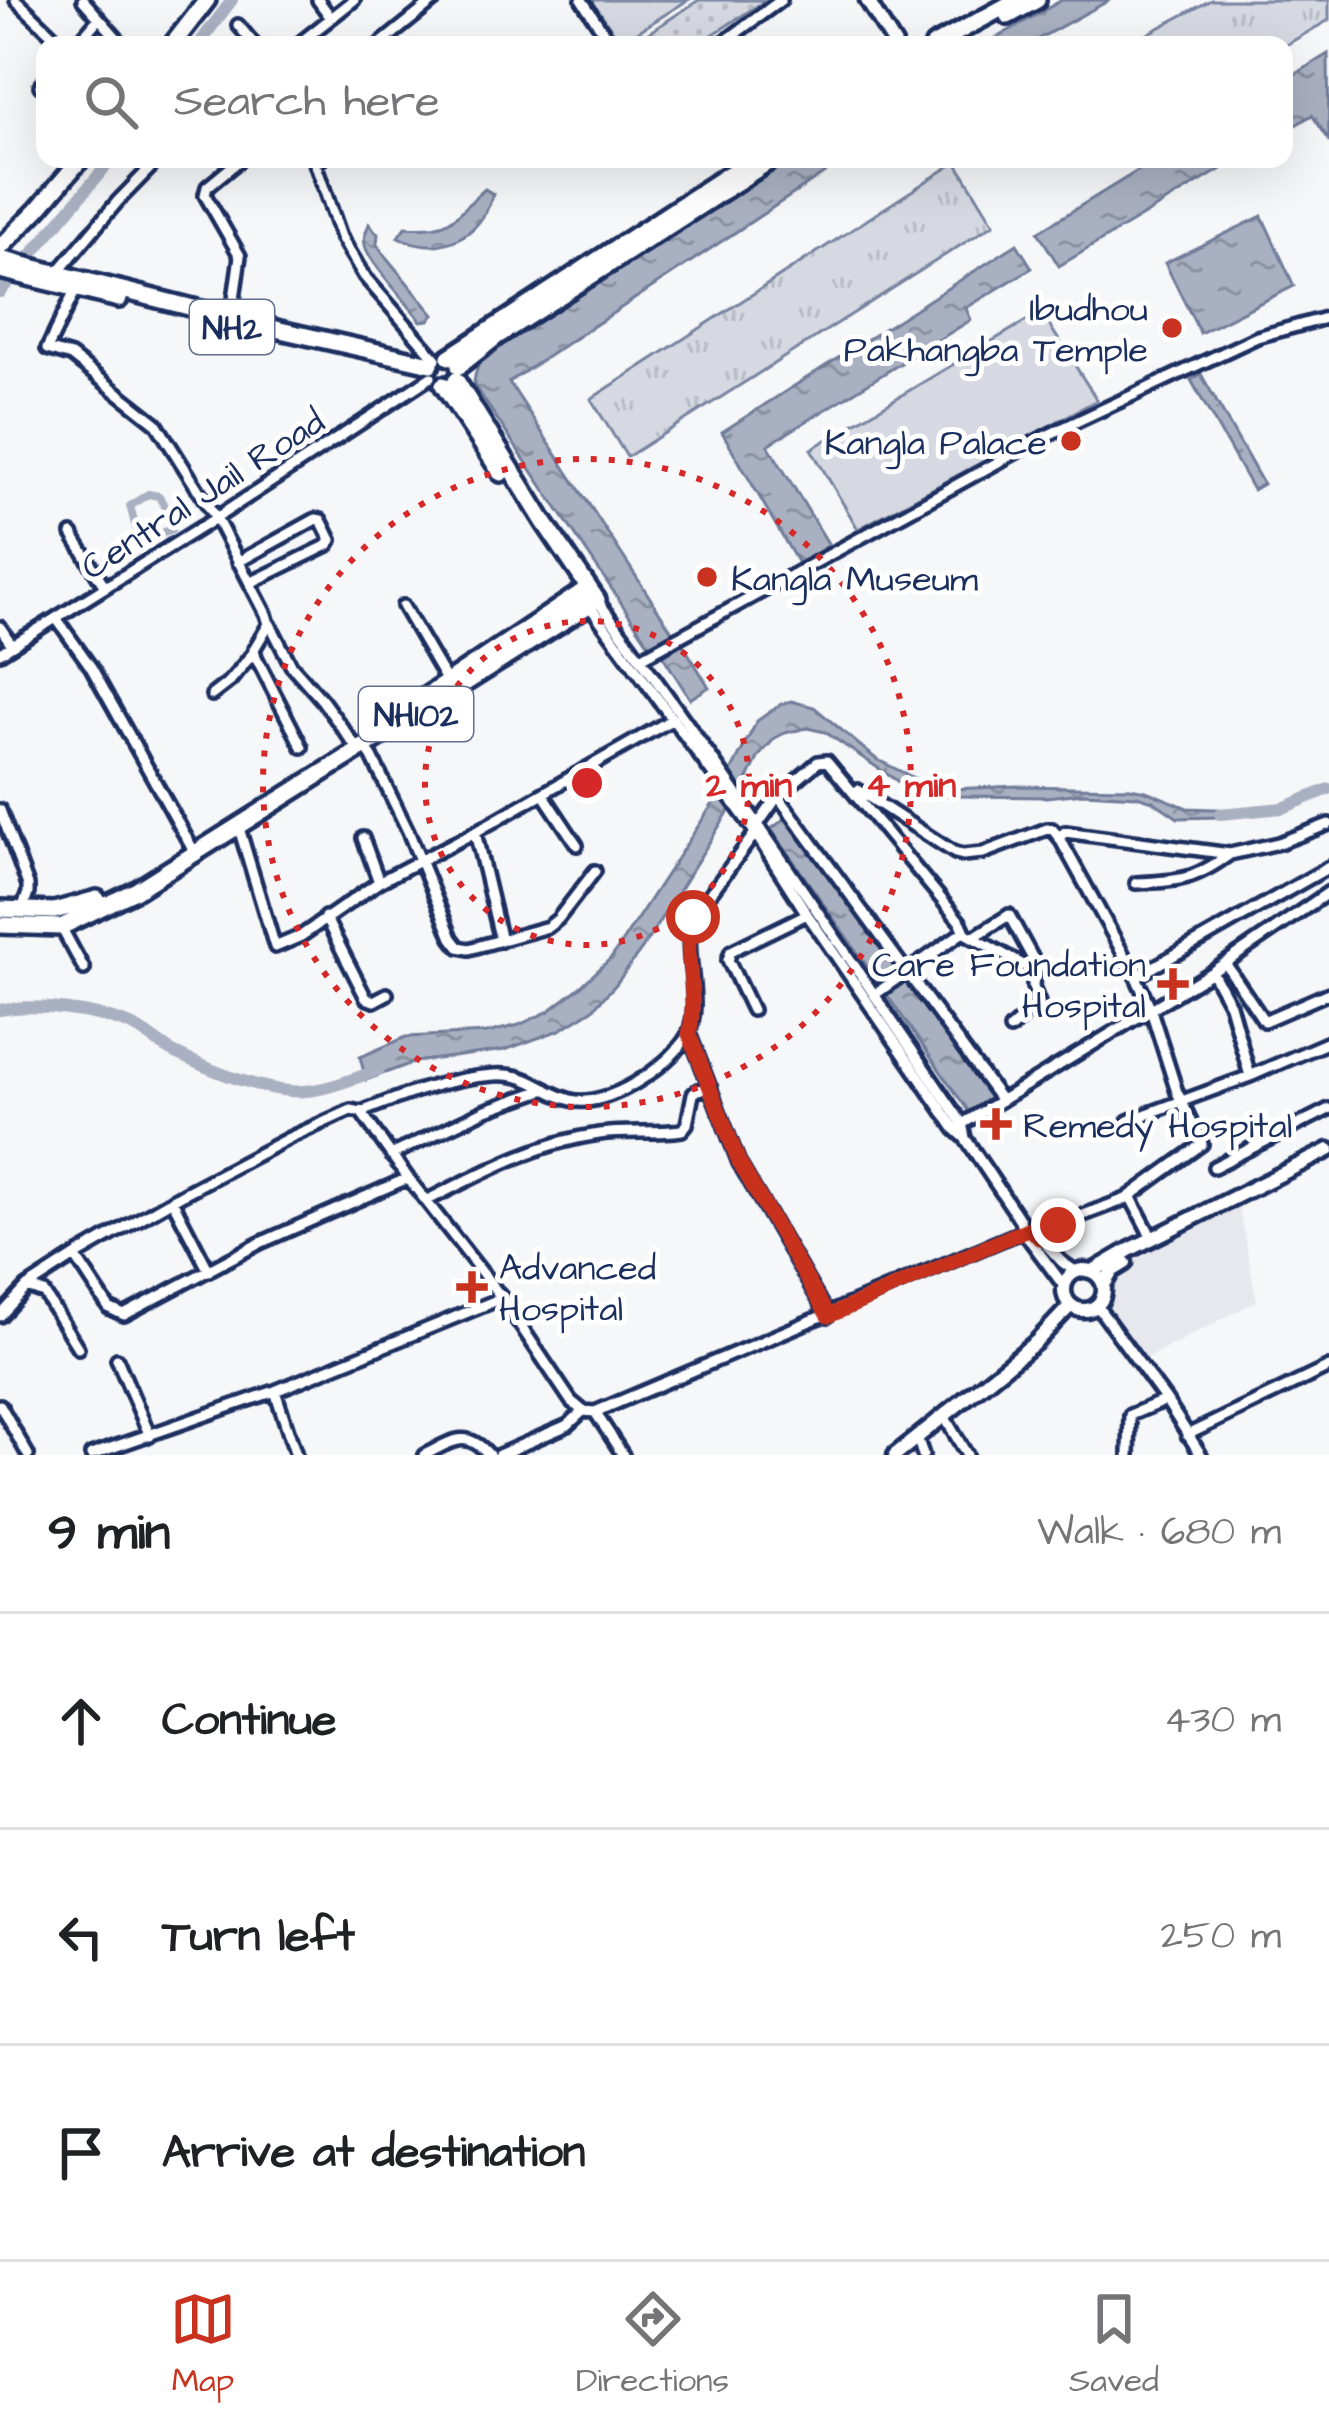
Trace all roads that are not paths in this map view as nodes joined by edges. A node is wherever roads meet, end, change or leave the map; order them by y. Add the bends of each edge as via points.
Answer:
1 (16, 0) edge
2 (83, 0) edge
3 (197, 0) edge
4 (207, 0) edge
5 (318, 0) edge
6 (354, 0) edge
7 (435, 0) edge
8 (582, 0) edge
9 (781, 0) edge
10 (870, 0) edge
11 (1017, 0) edge
12 (1037, 0) edge
13 (332, 17) junction
14 (99, 18) junction
15 (238, 25) dead end
16 (54, 36) edge
17 (84, 36) edge
18 (115, 36) edge
19 (169, 36) edge
20 (179, 36) edge
21 (247, 36) edge
22 (308, 36) edge
23 (390, 36) edge
24 (606, 36) edge
25 (732, 36) edge
26 (890, 36) edge
27 (897, 36) edge
28 (951, 36) edge
29 (973, 36) edge
30 (64, 168) edge
31 (74, 168) edge
32 (150, 168) edge
33 (230, 168) edge
34 (318, 168) edge
35 (733, 168) edge
36 (759, 168) edge
37 (0, 236) edge
38 (2, 259) edge
39 (56, 277) junction
40 (76, 289) junction
41 (1329, 317) edge
42 (236, 324) junction
43 (496, 337) junction
44 (442, 370) junction
45 (473, 407) junction
46 (216, 518) junction
47 (72, 534) dead end
48 (238, 562) junction
49 (250, 583) junction
50 (105, 587) junction
51 (589, 596) junction
52 (404, 606) dead end
53 (56, 618) junction
54 (269, 624) junction
55 (0, 627) edge
56 (12, 645) junction
57 (0, 652) edge
58 (254, 652) junction
59 (641, 658) junction
60 (450, 686) junction
61 (212, 695) dead end
62 (674, 719) junction
63 (359, 745) junction
64 (302, 747) dead end
65 (709, 762) junction
66 (846, 783) junction
67 (543, 794) junction
68 (778, 796) junction
69 (0, 810) edge
70 (754, 823) junction
71 (1329, 824) edge
72 (238, 828) junction
73 (475, 832) junction
74 (1059, 837) junction
75 (363, 838) dead end
76 (577, 845) dead end
77 (193, 851) junction
78 (1230, 854) junction
79 (420, 861) junction
80 (1329, 867) edge
81 (595, 871) dead end
82 (379, 882) junction
83 (1136, 883) dead end
84 (1329, 892) edge
85 (0, 909) edge
86 (22, 909) junction
87 (807, 914) junction
88 (326, 917) junction
89 (0, 925) edge
90 (61, 927) junction
91 (970, 935) junction
92 (501, 941) junction
93 (1225, 963) junction
94 (84, 969) dead end
95 (1034, 970) junction
96 (908, 971) junction
97 (1211, 972) junction
98 (1136, 977) junction
99 (879, 992) junction
100 (1329, 993) edge
101 (387, 994) dead end
102 (1150, 1007) junction
103 (752, 1010) dead end
104 (1010, 1029) dead end
105 (689, 1034) junction
106 (1329, 1042) edge
107 (1250, 1076) junction
108 (547, 1088) junction
109 (711, 1088) junction
110 (1000, 1100) junction
111 (1181, 1102) junction
112 (1329, 1108) edge
113 (361, 1112) junction
114 (1128, 1120) dead end
115 (958, 1126) junction
116 (391, 1155) junction
117 (1329, 1155) edge
118 (1214, 1166) dead end
119 (408, 1178) junction
120 (1130, 1196) junction
121 (172, 1200) junction
122 (426, 1201) junction
123 (1025, 1226) junction
124 (1039, 1238) junction
125 (1152, 1238) junction
126 (75, 1256) junction
127 (209, 1271) junction
128 (1075, 1271) junction
129 (1093, 1271) junction
130 (1064, 1286) junction
131 (1104, 1286) junction
132 (27, 1287) junction
133 (502, 1298) junction
134 (1071, 1306) junction
135 (1097, 1306) junction
136 (0, 1316) edge
137 (828, 1316) junction
138 (78, 1348) dead end
139 (117, 1359) dead end
140 (1329, 1367) edge
141 (275, 1391) junction
142 (1166, 1400) junction
143 (0, 1405) edge
144 (583, 1412) junction
145 (595, 1412) junction
146 (944, 1416) junction
147 (1187, 1435) junction
148 (150, 1436) junction
149 (916, 1437) junction
150 (28, 1455) edge
151 (91, 1455) edge
152 (296, 1455) edge
153 (424, 1455) edge
154 (489, 1455) edge
155 (499, 1455) edge
156 (623, 1455) edge
157 (896, 1455) edge
158 (923, 1455) edge
159 (968, 1455) edge
160 (1129, 1455) edge
161 (1201, 1455) edge

1 - 16 street
2 - 14 street
3 - 19 highway
4 - 20 highway
5 - 13 street
6 - 13 street
7 - 23 street
8 - 24 street
9 - 25 street
10 - 26 main road
10 - 27 main road
11 - 28 highway
12 - 29 highway
13 - 22 street
14 - 17 street
14 - 18 street
15 - 21 street
30 - 37 highway
31 - 38 highway
32 - 39 street
33 - 42 street via 206,195 240,256
34 - 44 street via 340,237 364,276
35 - 44 highway
36 - 43 highway
38 - 39 highway, NH2
39 - 40 highway, NH2
39 - 42 highway, NH2
40 - 42 highway, NH2
40 - 46 street via 48,351 71,356 156,422
41 - 59 street via 1257,337 1046,436
42 - 44 highway, NH2
43 - 44 highway
43 - 45 highway via 472,371
44 - 45 highway
44 - 46 street, Central Jail Road
44 - 51 highway
45 - 51 highway
46 - 48 street
46 - 50 street, Central Jail Road
47 - 50 street
48 - 49 street
48 - 49 street via 316,519 328,529 328,544
49 - 54 street
50 - 53 street, Central Jail Road
51 - 59 street
51 - 60 highway, NH102
51 - 62 street
52 - 60 street
53 - 56 street, Central Jail Road
53 - 77 street
54 - 58 street
54 - 63 street via 291,665
55 - 56 street
56 - 57 street, Central Jail Road
58 - 61 street
58 - 64 street
59 - 65 street
60 - 63 highway, NH102
62 - 65 street
62 - 67 street
63 - 72 highway, NH102
63 - 77 highway, NH102
63 - 79 street via 382,775
65 - 70 street
66 - 68 street via 823,760
66 - 74 street via 955,854 983,854 1047,829
66 - 91 street
67 - 73 street
67 - 76 street
68 - 70 street
68 - 96 street
69 - 86 street via 28,885
70 - 87 street
70 - 99 street
70 - 105 street via 690,925
71 - 78 street
72 - 77 highway, NH102
72 - 88 street via 275,947
73 - 79 street
73 - 92 street
74 - 78 street
74 - 98 street
75 - 82 street
77 - 86 highway, NH102 via 88,903
77 - 90 highway, NH102
78 - 83 street via 1190,878
79 - 82 street
79 - 92 street via 459,947
80 - 98 street
81 - 92 street via 553,924
82 - 88 street
84 - 93 street
85 - 86 highway, NH102
87 - 103 street via 731,951
87 - 115 street
88 - 101 street via 367,998
89 - 90 highway, NH102
90 - 94 street
91 - 95 street
91 - 95 street via 1009,915 1039,966
91 - 96 street
93 - 97 street
93 - 100 street via 1267,1022
95 - 104 street via 1039,1003
96 - 99 street
96 - 110 street
97 - 102 street
97 - 107 street
98 - 102 street
99 - 115 street
102 - 110 street
102 - 111 street
105 - 108 street via 655,1069 600,1099 575,1101
105 - 109 street
106 - 107 street
107 - 111 street
108 - 113 street via 494,1075
108 - 116 street
109 - 122 street via 693,1094 682,1130 562,1141
109 - 137 street via 739,1162
110 - 115 street
111 - 114 street
111 - 120 street via 1201,1146
112 - 118 street
113 - 116 street
113 - 121 street via 344,1112
115 - 123 street
116 - 119 street
117 - 125 main road
117 - 131 main road via 1133,1256
119 - 122 street
119 - 127 street
120 - 124 street
120 - 125 street
121 - 126 street
121 - 127 street
122 - 133 street
123 - 124 street
123 - 130 street
123 - 137 street
124 - 128 street
125 - 129 main road
126 - 127 street via 109,1308 124,1315
126 - 132 street
128 - 129 main road
128 - 130 main road
129 - 131 main road
130 - 134 main road
131 - 135 main road
132 - 136 street
132 - 138 street via 44,1293
133 - 141 street
133 - 144 street
134 - 135 main road
134 - 146 main road
135 - 142 street
137 - 145 street
139 - 148 street
140 - 147 street
141 - 148 street
141 - 152 street
142 - 147 street
142 - 160 street via 1130,1415
143 - 150 street
144 - 145 street
144 - 155 street
145 - 156 street
146 - 149 main road
146 - 159 street
147 - 161 street
148 - 151 street
149 - 157 main road
149 - 158 street
153 - 154 street via 462,1438

